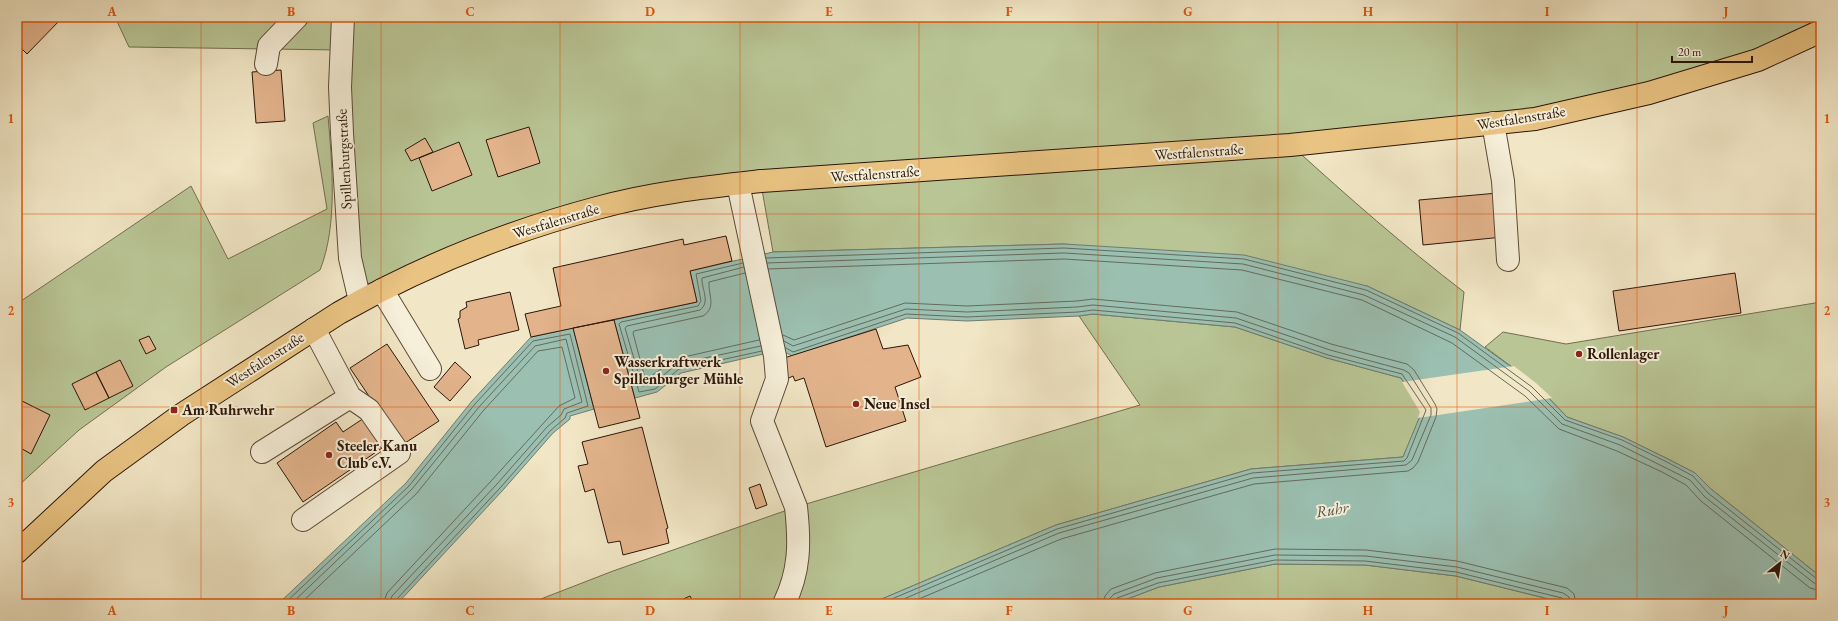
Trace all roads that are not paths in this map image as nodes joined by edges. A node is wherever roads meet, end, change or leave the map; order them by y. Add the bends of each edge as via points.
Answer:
1 (297, 17) edge
2 (343, 17) edge
3 (1821, 31) edge
4 (266, 64) dead end
5 (1493, 123) junction
6 (738, 184) junction
7 (1508, 260) dead end
8 (382, 290) junction
9 (360, 301) junction
10 (314, 329) junction
11 (430, 370) dead end
12 (350, 397) junction
13 (262, 452) dead end
14 (303, 520) dead end
15 (17, 552) edge
16 (784, 604) edge

1 - 4 street via 269,46
2 - 9 street, Spillenburgstraße via 340,87 342,133 350,258
3 - 5 main road, Westfalenstraße via 1758,60 1649,93 1535,118
5 - 6 main road, Westfalenstraße via 1290,145
5 - 7 street via 1503,181
6 - 8 main road, Westfalenstraße via 597,207 486,243
6 - 16 street via 775,356 777,379 762,421 796,507 800,545 796,571
8 - 9 main road, Westfalenstraße
8 - 11 street
9 - 10 main road, Westfalenstraße
10 - 12 street
10 - 15 main road, Westfalenstraße via 181,415 104,471
12 - 13 street
12 - 14 street via 369,410 399,453

